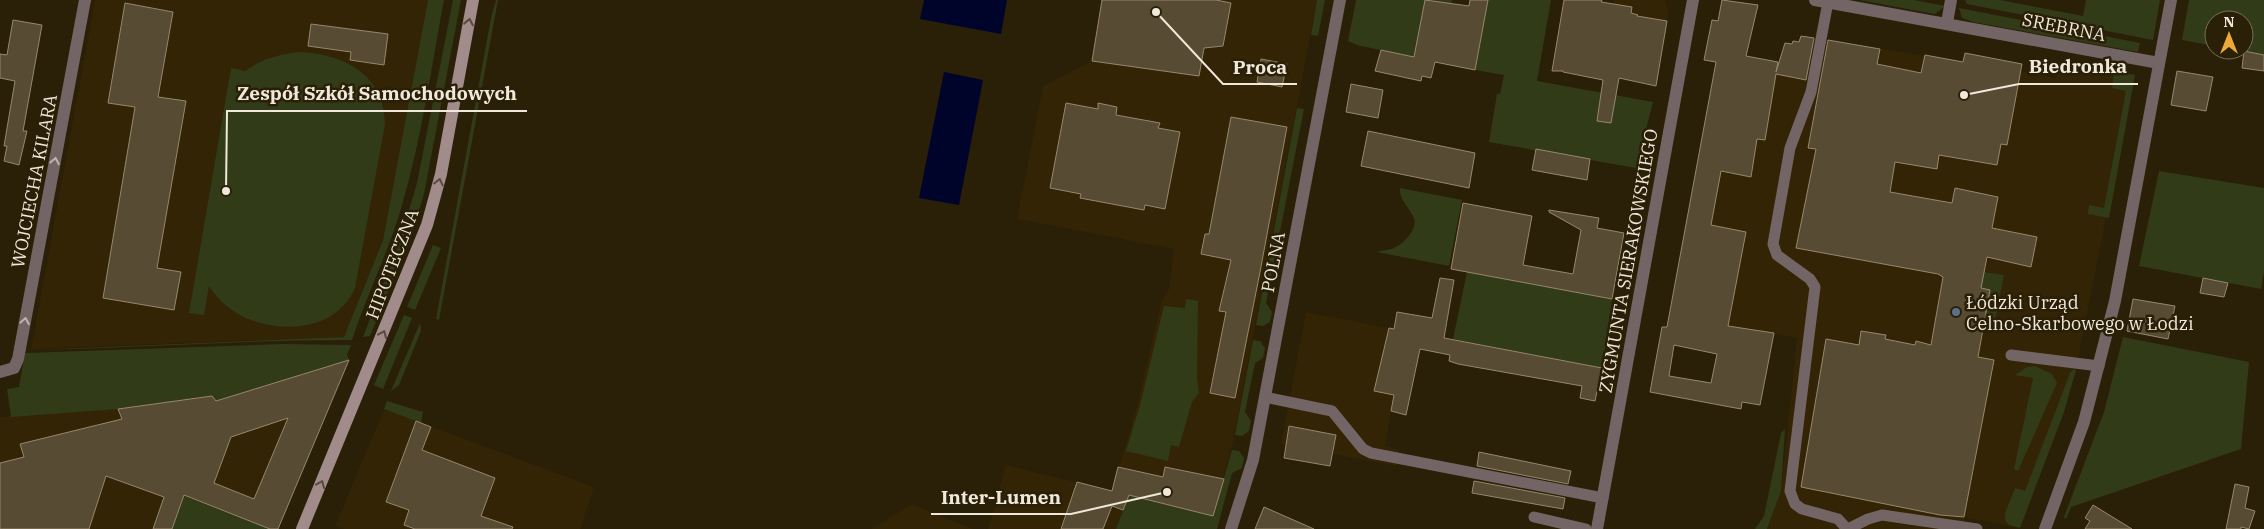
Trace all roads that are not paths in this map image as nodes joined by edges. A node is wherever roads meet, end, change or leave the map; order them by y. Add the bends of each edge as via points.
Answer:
1 (85, 0) edge
2 (473, 0) edge
3 (1340, 0) edge
4 (1693, 0) edge
5 (1815, 0) edge
6 (1951, 0) edge
7 (2171, 0) edge
8 (1828, 2) junction
9 (1947, 22) junction
10 (2159, 63) junction
11 (2011, 355) dead end
12 (2099, 366) junction
13 (0, 372) edge
14 (1265, 397) junction
15 (1603, 498) junction
16 (1534, 517) dead end
17 (302, 529) edge
18 (1231, 529) edge
19 (1586, 529) edge
20 (1597, 529) edge
21 (1848, 529) edge
22 (1978, 529) edge
23 (2044, 529) edge

13 -> 1 street, WOJCIECHA KILARA via 14,368 18,359
17 -> 2 street, HIPOTECZNA via 427,225 440,174
3 - 14 street, POLNA
4 - 15 street, ZYGMUNTA SIERAKOWSKIEGO
5 - 8 street, SREBRNA
6 - 9 street
7 - 10 street
8 - 9 street, SREBRNA
8 - 21 lane via 1811,92 1790,148 1773,244 1778,256 1810,279 1815,287 1790,491 1795,504 1802,509 1838,519
9 - 10 street, SREBRNA
10 - 12 street via 2115,301
11 - 12 lane
12 - 23 street via 2084,422
14 - 15 lane via 1332,411 1363,449 1371,453
14 - 18 street, POLNA via 1253,460
15 - 20 street, ZYGMUNTA SIERAKOWSKIEGO
16 - 19 lane
21 - 22 lane via 1882,515

